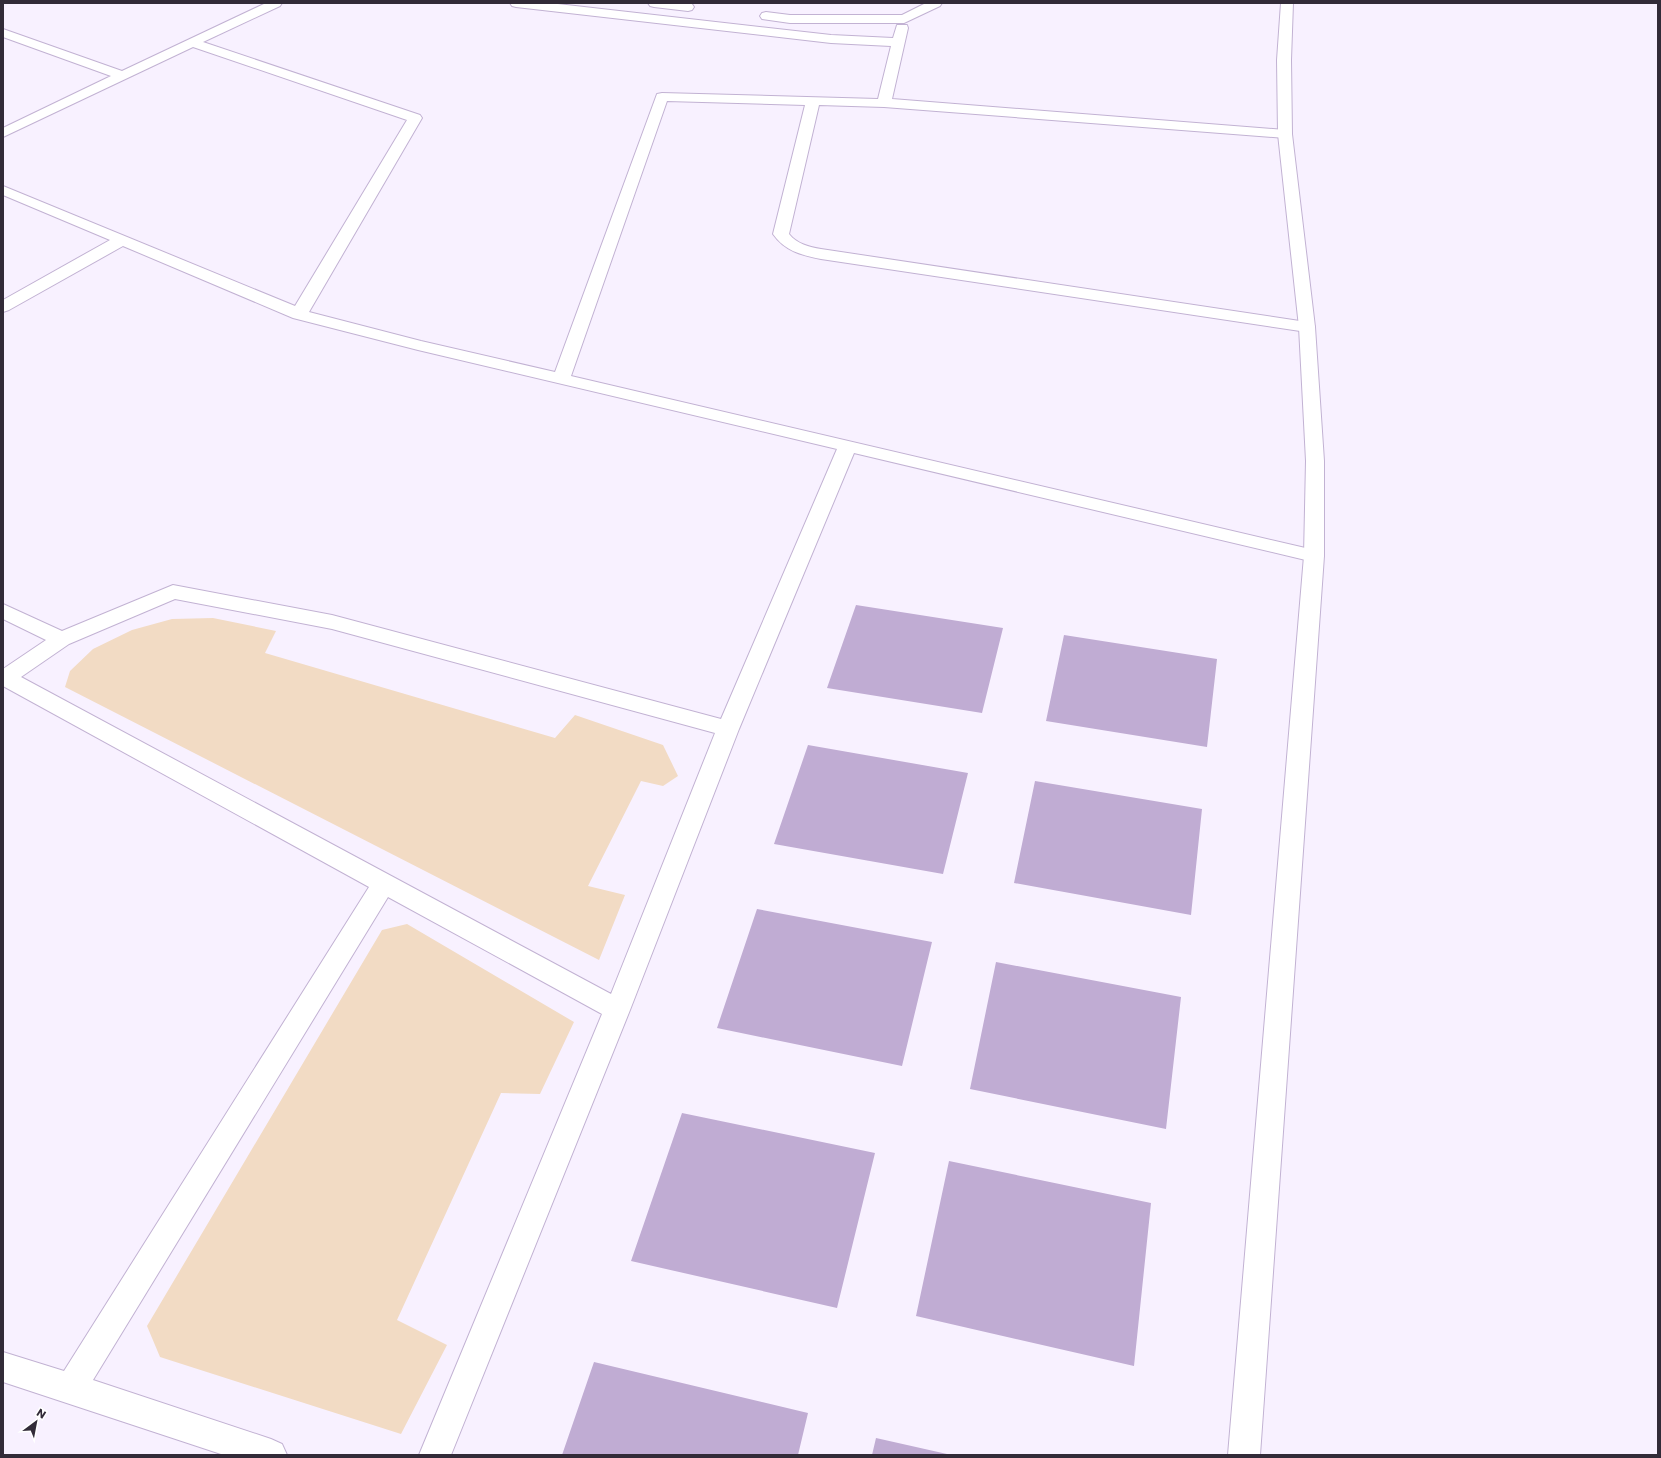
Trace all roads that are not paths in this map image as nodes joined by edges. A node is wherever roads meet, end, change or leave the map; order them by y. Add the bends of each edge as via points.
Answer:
1 (276, 3) edge
2 (516, 3) edge
3 (654, 3) edge
4 (936, 3) edge
5 (1288, 3) edge
6 (890, 6) dead end
7 (699, 8) dead end
8 (917, 13) junction
9 (752, 15) dead end
10 (904, 19) junction
11 (3, 33) edge
12 (192, 42) junction
13 (898, 42) junction
14 (121, 75) junction
15 (814, 101) junction
16 (884, 103) junction
17 (3, 133) edge
18 (1285, 134) junction
19 (3, 190) edge
20 (122, 240) junction
21 (3, 307) edge
22 (299, 314) junction
23 (1307, 327) junction
24 (562, 378) junction
25 (848, 446) junction
26 (1314, 556) junction
27 (3, 611) edge
28 (62, 639) junction
29 (4, 678) edge
30 (728, 729) junction
31 (384, 883) junction
32 (617, 1010) junction
33 (3, 1368) edge
34 (71, 1388) junction
35 (271, 1455) edge
36 (435, 1455) edge
37 (1244, 1455) edge

1 - 12 street
2 - 13 street via 831,39
3 - 7 street
4 - 8 street
5 - 18 street via 1284,60
6 - 8 street
8 - 10 street
9 - 10 street via 790,19
10 - 13 street
11 - 14 street
12 - 14 street
12 - 22 street via 415,118
13 - 16 street
14 - 17 street
15 - 16 street
15 - 23 street via 781,234 792,246 821,254
15 - 24 street via 662,97
16 - 18 street
18 - 23 street
19 - 20 street
20 - 21 street
20 - 22 street
22 - 24 street
23 - 26 street via 1315,461
24 - 25 street
25 - 26 street
25 - 30 street
26 - 37 street
27 - 28 street
28 - 29 street
28 - 30 street via 173,592 332,622
29 - 31 street
30 - 32 street
31 - 32 street
31 - 34 street
32 - 36 street
33 - 34 street
34 - 35 street

